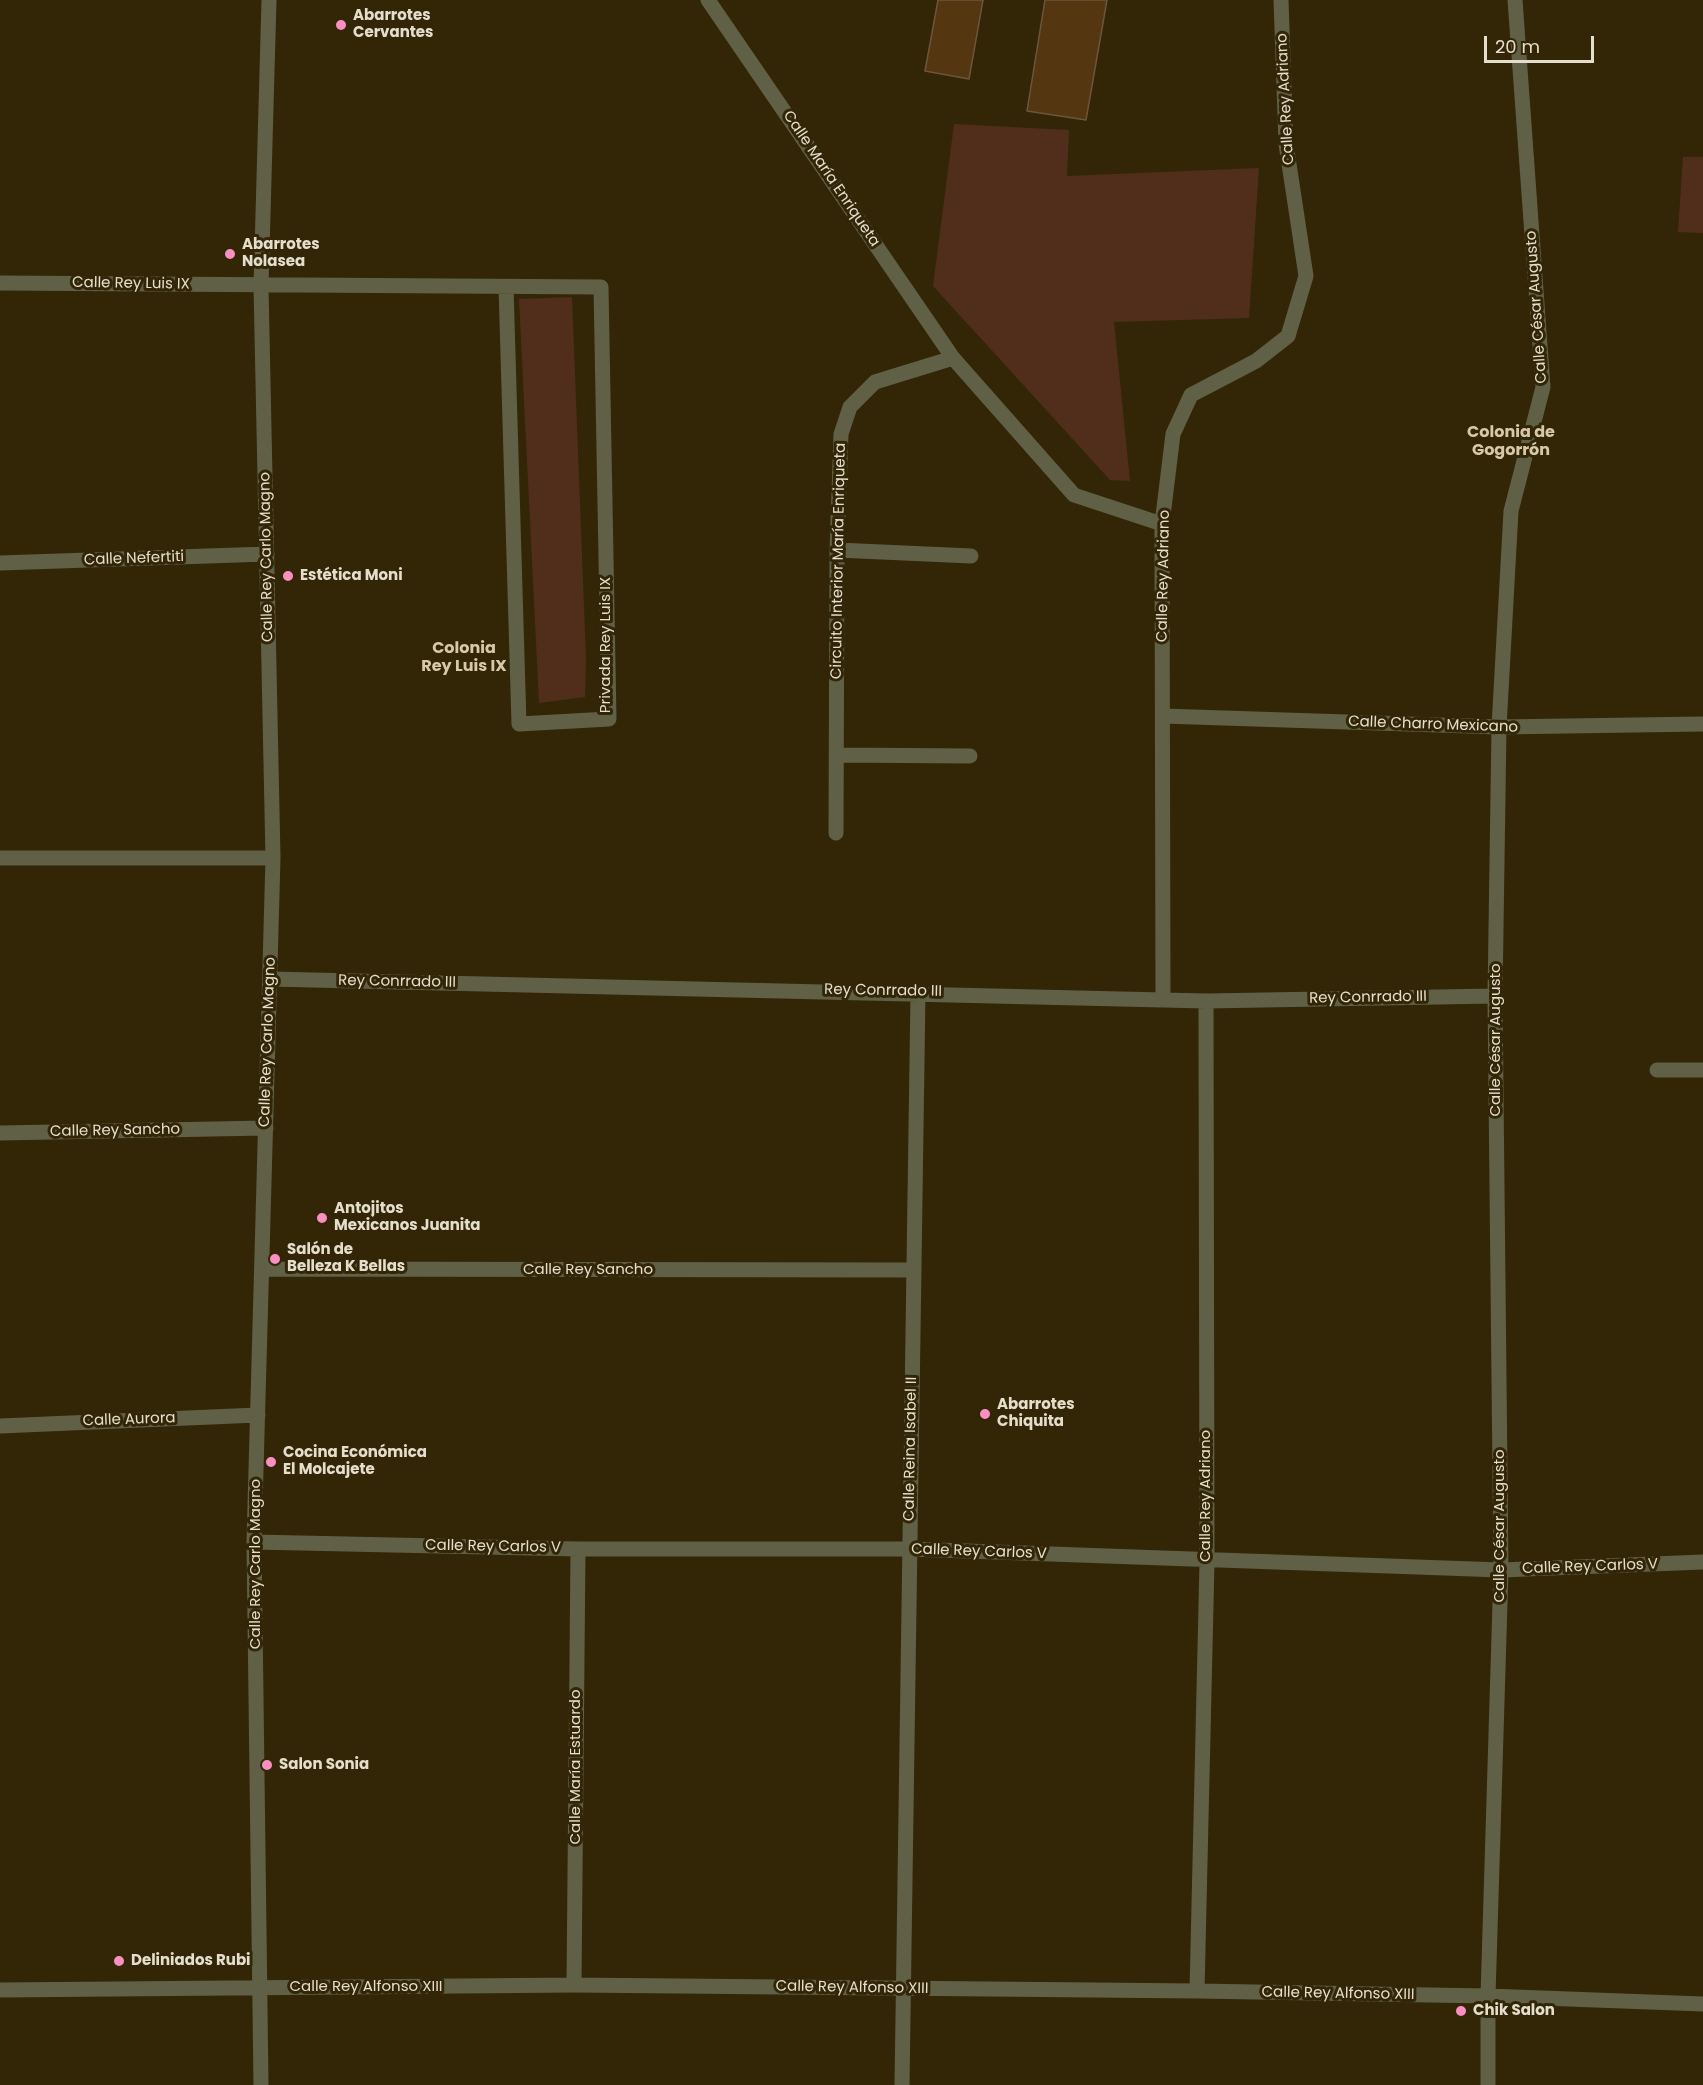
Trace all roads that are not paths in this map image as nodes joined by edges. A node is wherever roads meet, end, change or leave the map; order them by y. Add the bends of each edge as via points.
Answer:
1 (269, 0) edge
2 (708, 0) edge
3 (1281, 0) edge
4 (1515, 0) edge
5 (0, 283) edge
6 (261, 286) junction
7 (506, 287) junction
8 (953, 358) junction
9 (1162, 524) junction
10 (837, 550) junction
11 (267, 554) junction
12 (971, 556) dead end
13 (0, 563) edge
14 (1163, 716) junction
15 (1703, 724) edge
16 (1499, 727) junction
17 (837, 755) junction
18 (970, 756) dead end
19 (836, 833) dead end
20 (0, 858) edge
21 (273, 858) junction
22 (270, 979) junction
23 (918, 992) junction
24 (1496, 996) junction
25 (1163, 999) junction
26 (1206, 1001) junction
27 (1658, 1070) dead end
28 (1703, 1070) edge
29 (266, 1128) junction
30 (0, 1133) edge
31 (262, 1269) junction
32 (914, 1270) junction
33 (258, 1415) junction
34 (0, 1426) edge
35 (254, 1542) junction
36 (578, 1549) junction
37 (910, 1549) junction
38 (1207, 1562) junction
39 (1703, 1562) edge
40 (1501, 1570) junction
41 (574, 1985) junction
42 (259, 1988) junction
43 (903, 1988) junction
44 (0, 1990) edge
45 (1197, 1991) junction
46 (1488, 1996) junction
47 (1703, 2004) edge
48 (261, 2085) edge
49 (902, 2085) edge
50 (1488, 2085) edge

1 - 6 street, Calle Rey Carlo Magno
2 - 8 street, Calle María Enriqueta
3 - 9 street, Calle Rey Adriano via 1286,144 1306,276 1288,336 1256,361 1191,395 1173,434
4 - 16 street, Calle César Augusto via 1543,387 1511,511
5 - 6 street, Calle Rey Luis IX
6 - 7 street, Privada Rey Luis IX
6 - 11 street, Calle Rey Carlo Magno
7 - 7 street, Privada Rey Luis IX via 519,724 609,719 601,287
8 - 9 street, Calle María Enriqueta via 1074,495
8 - 10 street, Circuito Interior María Enriqueta via 876,382 850,407 841,434
9 - 14 street, Calle Rey Adriano
10 - 12 street
10 - 17 street, Circuito Interior María Enriqueta
11 - 13 street, Calle Nefertiti
11 - 21 street, Calle Rey Carlo Magno
14 - 16 street, Calle Charro Mexicano
14 - 25 street, Calle Rey Adriano
15 - 16 street, Calle Charro Mexicano
16 - 24 street, Calle César Augusto
17 - 18 street
17 - 19 street, Circuito Interior María Enriqueta
20 - 21 street
21 - 22 street, Calle Rey Carlo Magno
22 - 23 street, Rey Conrrado III
22 - 29 street, Calle Rey Carlo Magno
23 - 25 street, Rey Conrrado III
23 - 32 street, Calle Reina Isabel II
24 - 26 street, Rey Conrrado III
24 - 40 street, Calle César Augusto
25 - 26 street, Rey Conrrado III
26 - 38 street, Calle Rey Adriano
27 - 28 street
29 - 30 street, Calle Rey Sancho
29 - 31 street, Calle Rey Carlo Magno
31 - 32 street, Calle Rey Sancho
31 - 33 street, Calle Rey Carlo Magno
32 - 37 street, Calle Reina Isabel II
33 - 34 street, Calle Aurora
33 - 35 street, Calle Rey Carlo Magno
35 - 36 street, Calle Rey Carlos V
35 - 42 street, Calle Rey Carlo Magno
36 - 37 street, Calle Rey Carlos V
36 - 41 street, Calle María Estuardo
37 - 38 street, Calle Rey Carlos V
37 - 43 street, Calle Reina Isabel II
38 - 40 street, Calle Rey Carlos V
38 - 45 street, Calle Rey Adriano
39 - 40 street, Calle Rey Carlos V
40 - 46 street, Calle César Augusto
41 - 42 street, Calle Rey Alfonso XIII
41 - 43 street, Calle Rey Alfonso XIII
42 - 44 street, Calle Rey Alfonso XIII
42 - 48 street, Calle Rey Carlo Magno
43 - 45 street, Calle Rey Alfonso XIII
43 - 49 street, Calle Reina Isabel II
45 - 46 street, Calle Rey Alfonso XIII
46 - 47 street, Calle Rey Alfonso XIII
46 - 50 street, Calle César Augusto

